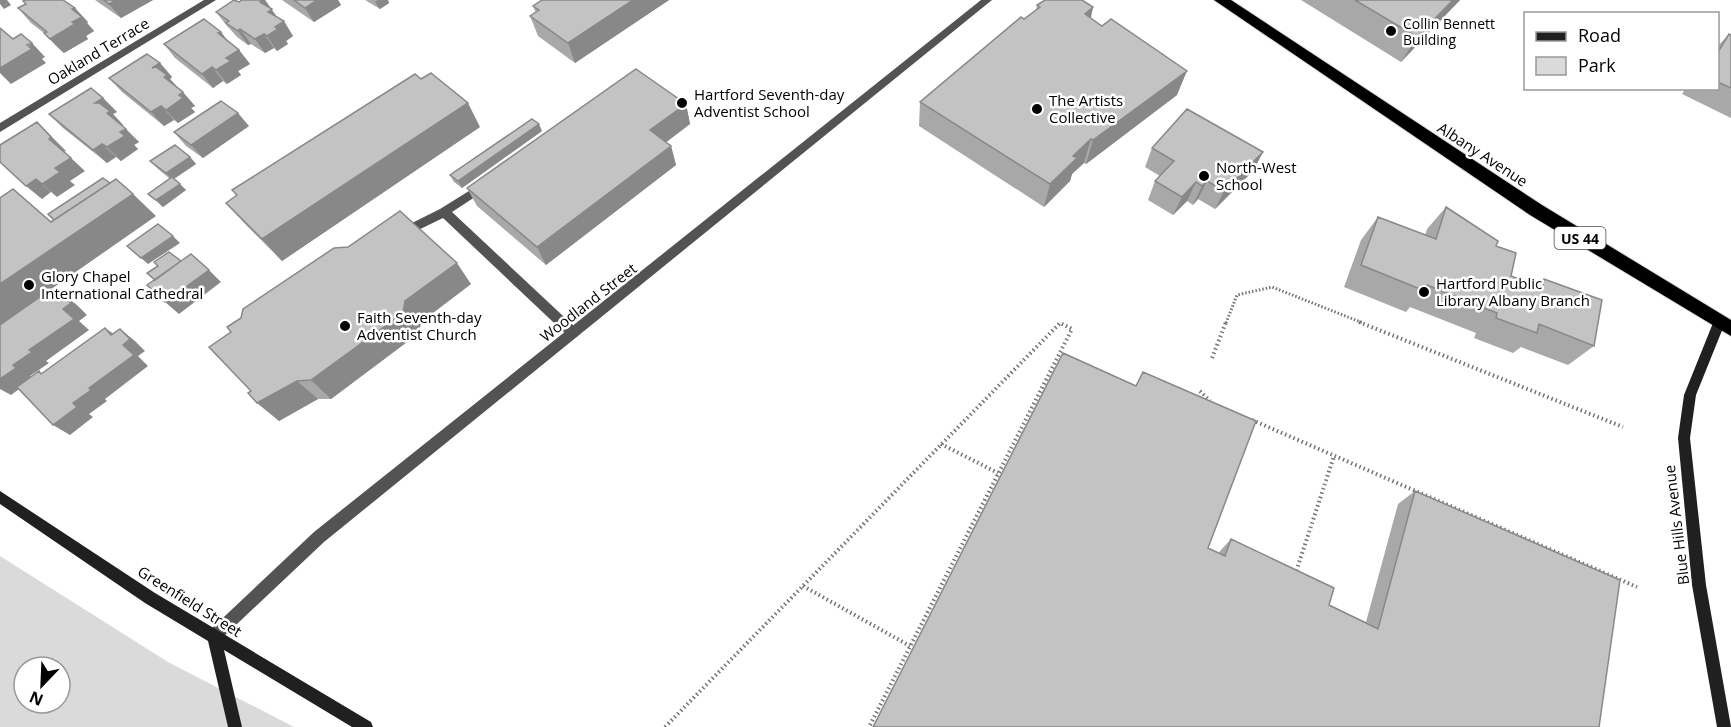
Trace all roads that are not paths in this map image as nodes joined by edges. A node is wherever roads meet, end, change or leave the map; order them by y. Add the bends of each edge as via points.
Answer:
1 (211, 0) edge
2 (987, 0) edge
3 (1221, 0) edge
4 (0, 128) edge
5 (477, 190) edge
6 (444, 212) junction
7 (406, 231) edge
8 (1725, 326) edge
9 (573, 333) junction
10 (0, 497) edge
11 (214, 636) junction
12 (235, 727) edge
13 (366, 727) edge
14 (1724, 727) edge

1 - 4 street, Oakland Terrace
2 - 9 street, Woodland Street
3 - 8 highway, Albany Avenue / US 44 via 1536,210
5 - 6 street
6 - 7 street
6 - 9 street
8 - 14 street, Blue Hills Avenue via 1690,395 1684,438 1696,563
9 - 11 street, Woodland Street via 319,537
10 - 11 street, Greenfield Street
11 - 12 street
11 - 13 street, Greenfield Street

